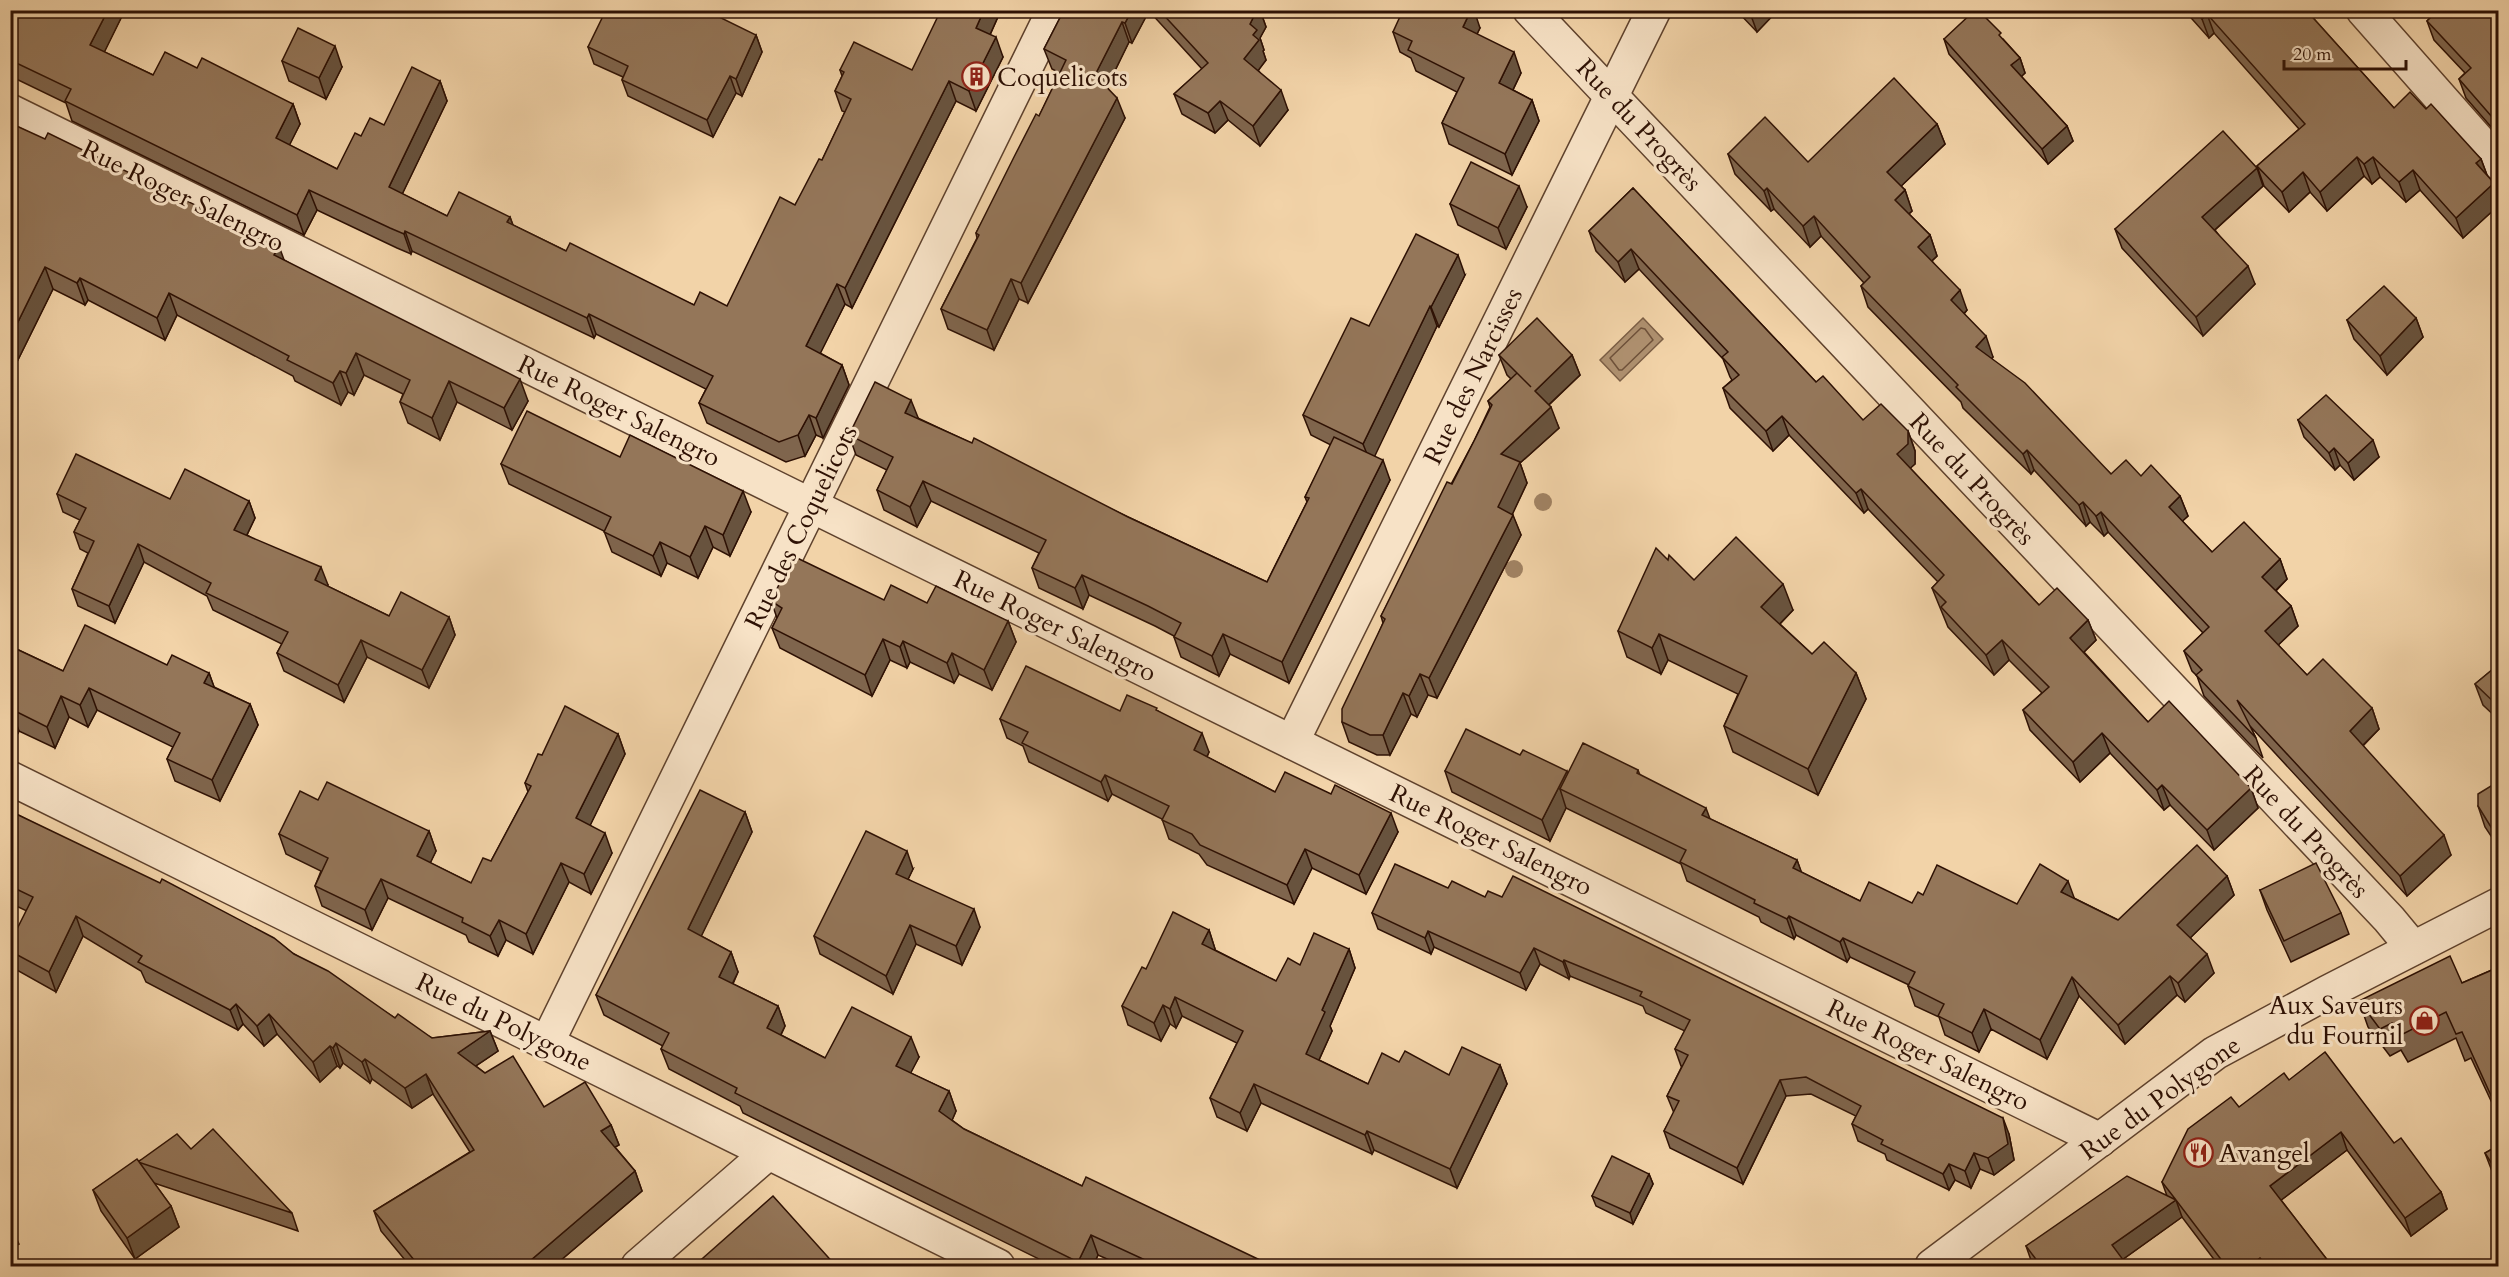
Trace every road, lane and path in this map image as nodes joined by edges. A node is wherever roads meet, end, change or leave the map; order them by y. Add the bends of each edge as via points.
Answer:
1 (1054, 10) edge
2 (1530, 10) edge
3 (1654, 10) edge
4 (2362, 10) edge
5 (1612, 95) junction
6 (10, 111) edge
7 (2499, 163) edge
8 (811, 505) junction
9 (1292, 742) junction
10 (10, 778) edge
11 (2499, 906) edge
12 (2413, 948) junction
13 (547, 1043) junction
14 (2100, 1140) junction
15 (768, 1153) junction
16 (638, 1266) edge
17 (998, 1266) edge
18 (1932, 1266) edge

1 - 8 street, Rue des Coquelicots
2 - 5 street, Rue du Progrès
3 - 5 street, Rue des Narcisses
4 - 7 street
5 - 9 street, Rue des Narcisses
5 - 12 street, Rue du Progrès
6 - 8 street, Rue Roger Salengro
8 - 9 street, Rue Roger Salengro
8 - 13 street, Rue des Coquelicots
9 - 14 street, Rue Roger Salengro
10 - 13 street, Rue du Polygone
11 - 12 street, Rue du Polygone
12 - 14 street, Rue du Polygone via 2215,1053
13 - 15 street, Rue du Polygone
14 - 18 street, Rue du Polygone
15 - 16 street
15 - 17 street, Rue du Polygone

